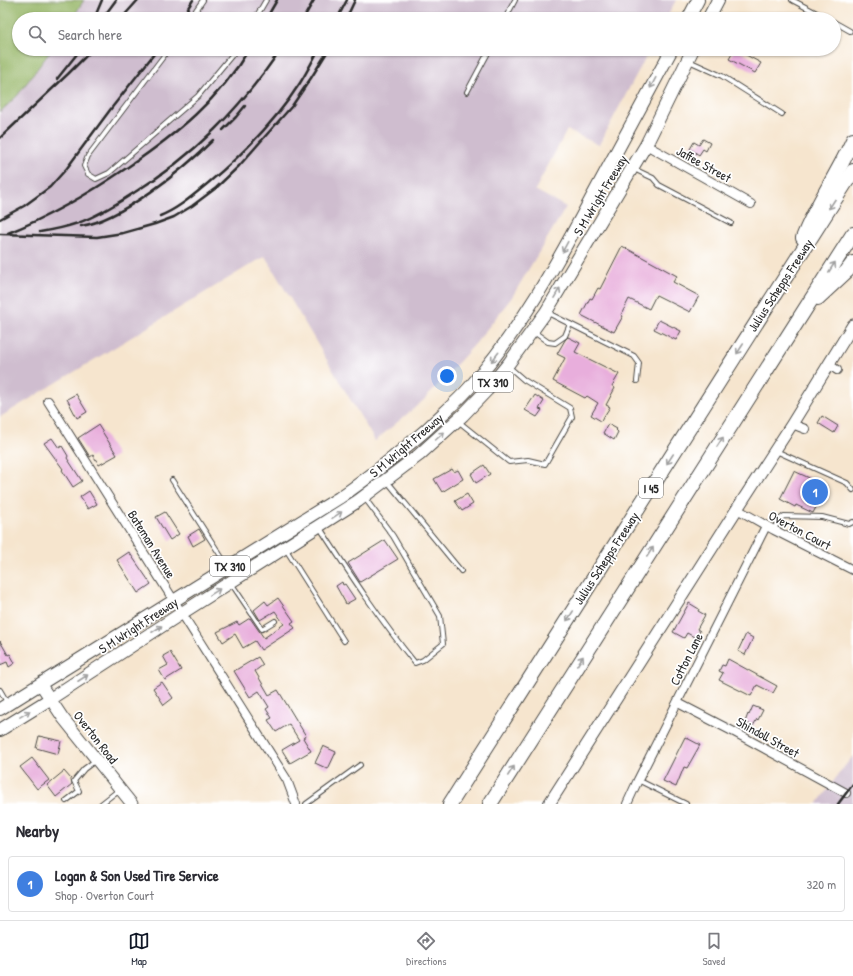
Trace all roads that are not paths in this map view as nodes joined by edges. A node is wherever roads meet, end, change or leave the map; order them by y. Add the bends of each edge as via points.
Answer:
1 (203, 0) edge
2 (266, 0) edge
3 (515, 0) edge
4 (698, 0) edge
5 (718, 0) edge
6 (792, 0) edge
7 (195, 12) edge
8 (259, 12) edge
9 (509, 12) edge
10 (692, 12) edge
11 (712, 12) edge
12 (815, 12) edge
13 (841, 26) edge
14 (850, 31) dead end
15 (164, 56) edge
16 (231, 56) edge
17 (486, 56) edge
18 (668, 56) edge
19 (689, 56) edge
20 (687, 60) junction
21 (467, 92) dead end
22 (782, 114) dead end
23 (853, 140) edge
24 (646, 145) junction
25 (632, 168) junction
26 (853, 171) edge
27 (751, 204) dead end
28 (731, 223) dead end
29 (853, 234) edge
30 (853, 263) edge
31 (792, 267) junction
32 (804, 311) junction
33 (546, 312) junction
34 (570, 324) junction
35 (853, 325) edge
36 (533, 331) junction
37 (507, 366) junction
38 (637, 381) dead end
39 (48, 401) dead end
40 (457, 420) junction
41 (792, 424) junction
42 (805, 429) dead end
43 (775, 451) junction
44 (172, 480) dead end
45 (386, 480) junction
46 (853, 490) edge
47 (364, 496) junction
48 (736, 509) junction
49 (853, 522) edge
50 (319, 526) junction
51 (770, 528) junction
52 (285, 548) junction
53 (228, 567) junction
54 (853, 570) edge
55 (461, 571) dead end
56 (230, 582) junction
57 (174, 601) junction
58 (182, 613) junction
59 (275, 621) dead end
60 (344, 640) dead end
61 (41, 684) junction
62 (0, 690) edge
63 (50, 699) junction
64 (678, 702) junction
65 (4, 707) edge
66 (0, 730) edge
67 (97, 760) junction
68 (360, 766) dead end
69 (638, 780) junction
70 (120, 789) junction
71 (846, 794) dead end
72 (66, 801) dead end
73 (101, 804) edge
74 (132, 804) edge
75 (296, 804) edge
76 (306, 804) edge
77 (450, 804) edge
78 (490, 804) edge
79 (549, 804) edge
80 (627, 804) edge
81 (686, 804) edge

1 - 7 lane
2 - 8 lane
3 - 9 lane
4 - 10 main road
5 - 11 main road
6 - 12 lane
13 - 14 lane
15 - 16 lane via 88,156 84,166 88,174 96,179 108,173 198,96
17 - 21 lane
18 -> 53 main road, S M Wright Freeway / TX 310 via 556,264 514,332 469,388 401,451 364,480
19 - 20 main road, S M Wright Freeway / TX 310
20 - 22 lane via 722,76
20 - 24 main road, S M Wright Freeway / TX 310
23 - 31 highway via 811,217
24 - 25 main road, S M Wright Freeway / TX 310
24 - 27 street, Jaffee Street
25 - 28 lane
33 -> 25 main road, S M Wright Freeway / TX 310
26 -> 31 highway, Julius Schepps Freeway / I 45
32 -> 29 highway, I 45
30 - 32 highway
31 -> 77 highway, Julius Schepps Freeway / I 45
78 -> 32 highway, I 45
33 - 34 lane
33 - 36 main road, S M Wright Freeway / TX 310
34 - 36 lane via 565,336 555,343 548,342
34 - 38 lane via 634,356 639,363
35 - 41 main road via 832,367
36 - 37 main road, S M Wright Freeway / TX 310
37 - 40 main road, S M Wright Freeway / TX 310
37 - 40 lane via 524,380 570,408 572,417 545,464 528,460 509,462
39 - 57 street, Bateman Avenue
45 -> 40 main road, S M Wright Freeway / TX 310 via 425,450
41 - 42 street
41 - 43 main road
43 - 46 lane via 847,482
43 - 48 main road
44 - 53 lane
45 - 47 main road, S M Wright Freeway / TX 310
45 - 55 lane
50 -> 47 main road, S M Wright Freeway / TX 310
47 - 50 lane via 393,536 440,616 443,644 423,660 415,663 392,635
48 - 51 street, Overton Court
48 - 79 main road
49 - 51 lane via 849,524 822,517 784,516
50 - 52 main road, S M Wright Freeway / TX 310
51 - 54 street, Overton Court
51 - 64 street, Cotton Lane
52 - 56 main road, S M Wright Freeway / TX 310
52 - 60 lane
53 - 57 main road, S M Wright Freeway / TX 310
58 -> 56 main road, S M Wright Freeway / TX 310
56 - 59 lane via 262,629
57 - 58 street, Bateman Avenue
57 - 61 main road, S M Wright Freeway / TX 310
63 -> 58 main road, S M Wright Freeway / TX 310
58 - 75 street, Bateman Avenue via 287,780
61 - 63 main road, Overton Road
61 - 65 main road, S M Wright Freeway / TX 310
62 - 65 lane
66 -> 63 main road, S M Wright Freeway / TX 310
63 - 67 main road, Overton Road
64 - 69 street, Cotton Lane
64 - 71 street, Shindoll Street
67 - 70 main road, Overton Road
67 - 72 lane via 84,769 74,781 79,791
68 - 76 lane
69 - 80 street, Cotton Lane
69 - 81 lane
70 - 73 lane
70 - 74 main road, Overton Road

